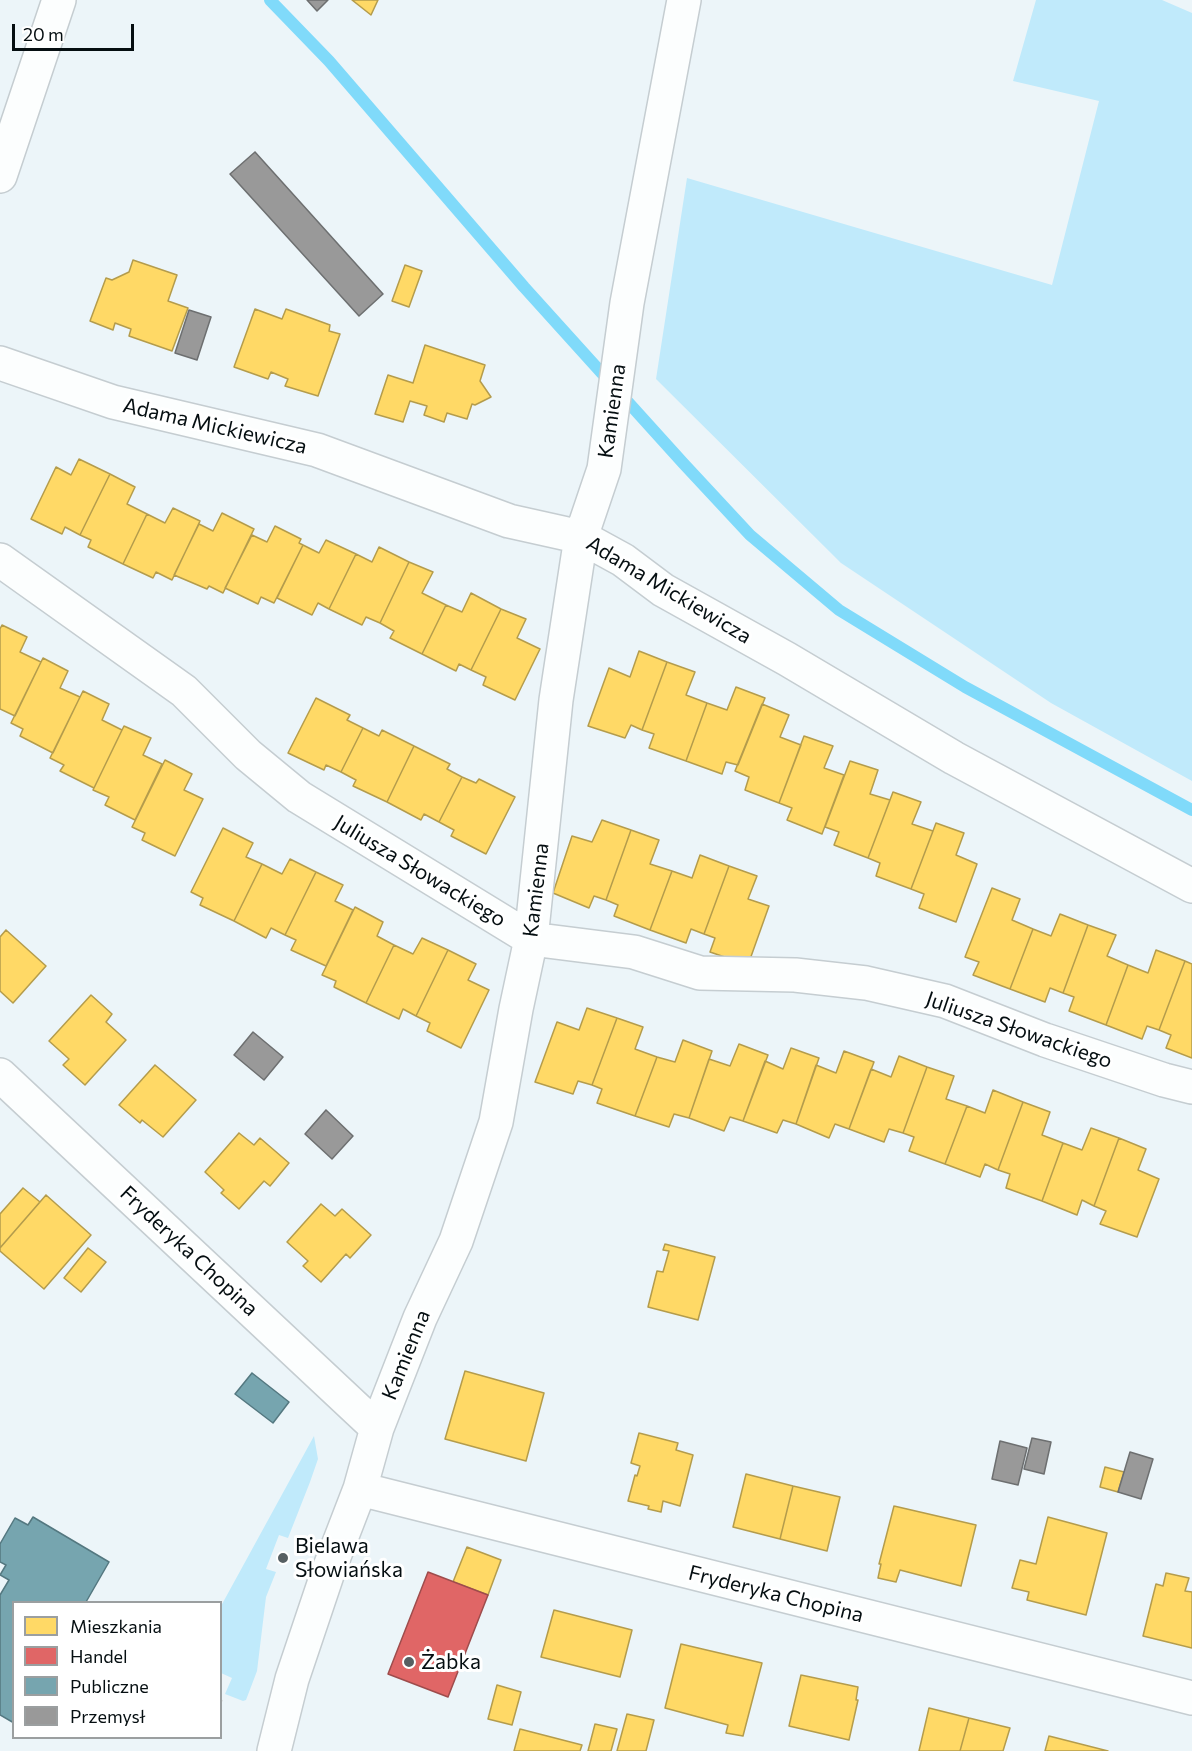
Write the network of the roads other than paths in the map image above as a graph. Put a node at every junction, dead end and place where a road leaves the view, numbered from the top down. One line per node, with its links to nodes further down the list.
1 (59, 0): 3 (street)
2 (684, 0): 5 (street, Kamienna)
3 (0, 176)
4 (0, 363): 5 (street, Adama Mickiewicza)
5 (581, 537): 7 (street, Adama Mickiewicza); 8 (street, Kamienna)
6 (0, 560): 8 (street, Juliusza Słowackiego)
7 (1192, 886)
8 (531, 939): 10 (street, Juliusza Słowackiego); 11 (street, Kamienna)
9 (0, 1075): 11 (street, Fryderyka Chopina)
10 (1192, 1087)
11 (377, 1428): 12 (street, Kamienna)
12 (360, 1489): 13 (street, Fryderyka Chopina); 14 (street, Kamienna)
13 (1192, 1698)
14 (274, 1751)

